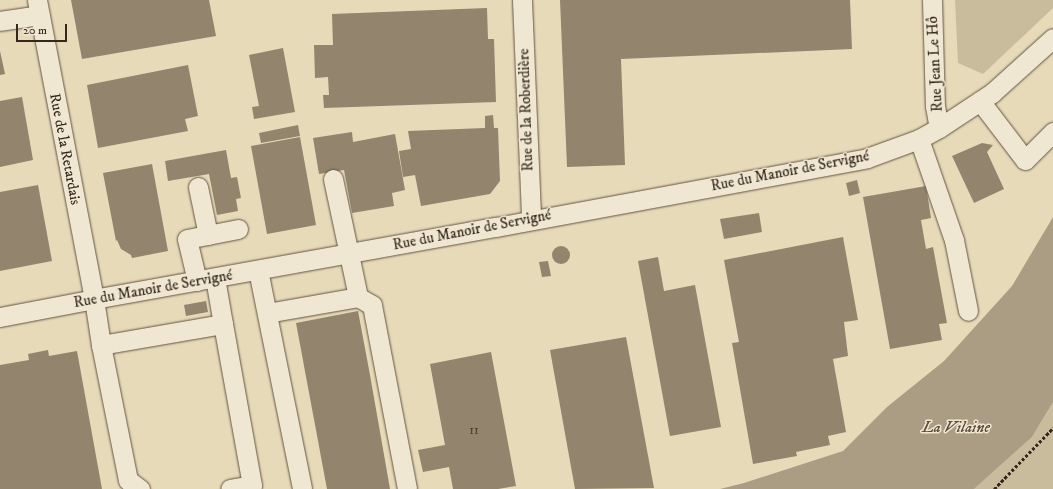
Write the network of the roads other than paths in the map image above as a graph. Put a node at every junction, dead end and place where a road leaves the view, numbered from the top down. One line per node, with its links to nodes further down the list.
1 (522, 0): 12 (street, Rue de la Roberdière)
2 (932, 0): 7 (street, Rue Jean Le Hô)
3 (38, 7): 4 (street); 20 (street, Rue de la Retardais)
4 (0, 21)
5 (1053, 38): 6 (street, Rue du Manoir de Servigné)
6 (980, 101): 7 (street, Rue du Manoir de Servigné); 8 (street)
7 (939, 128): 9 (street, Rue du Manoir de Servigné)
8 (1053, 132)
9 (919, 139): 12 (street, Rue du Manoir de Servigné); 21 (street)
10 (333, 179): 15 (street)
11 (198, 187): 14 (street)
12 (531, 219): 15 (street, Rue du Manoir de Servigné)
13 (238, 229): 14 (street)
14 (208, 235): 18 (street)
15 (348, 254): 16 (street, Rue du Manoir de Servigné); 19 (street)
16 (258, 270): 17 (street, Rue du Manoir de Servigné); 22 (street)
17 (215, 278): 18 (street, Rue du Manoir de Servigné); 24 (street)
18 (197, 281): 20 (street, Rue du Manoir de Servigné)
19 (358, 297): 22 (street); 29 (street)
20 (94, 299): 23 (street, Rue du Manoir de Servigné); 25 (street, Rue de la Retardais)
21 (968, 311)
22 (267, 313): 28 (street)
23 (0, 318)
24 (223, 324): 25 (street); 27 (street)
25 (101, 345): 26 (street, Rue de la Retardais)
26 (140, 489)
27 (230, 489)
28 (302, 489)
29 (407, 489)

